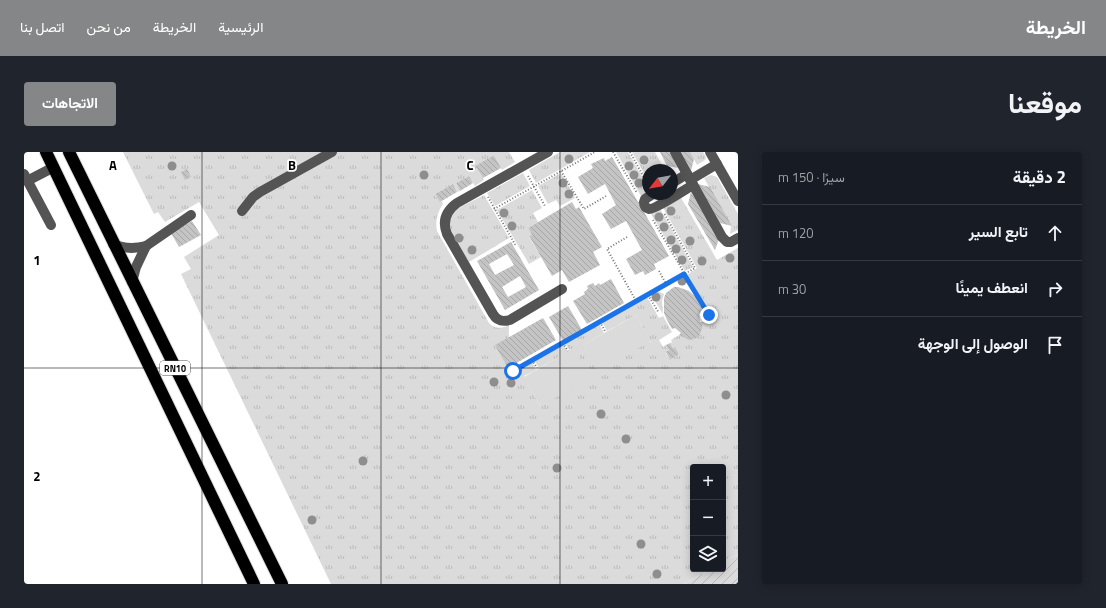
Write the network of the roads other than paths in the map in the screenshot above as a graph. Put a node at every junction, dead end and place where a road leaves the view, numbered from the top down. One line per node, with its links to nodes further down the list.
1 (46, 152): 8 (highway, RN10)
2 (69, 152): 20 (highway, RN10)
3 (332, 152): 16 (lane)
4 (548, 152): 23 (lane)
5 (675, 152): 10 (lane)
6 (710, 152): 7 (lane)
7 (717, 164): 10 (lane); 15 (lane)
8 (54, 167): 9 (lane); 24 (highway, RN10)
9 (26, 178): 18 (lane)
10 (690, 179): 11 (lane); 12 (lane); 19 (lane)
11 (678, 182)
12 (678, 189)
13 (645, 200): 14 (lane)
14 (665, 200)
15 (738, 201)
16 (242, 211)
17 (191, 215): 21 (lane)
18 (51, 225)
19 (738, 238)
20 (113, 244): 21 (lane); 22 (highway, RN10)
21 (146, 246): 22 (lane)
22 (132, 282): 25 (highway, RN10)
23 (562, 289)
24 (254, 584)
25 (282, 584)

